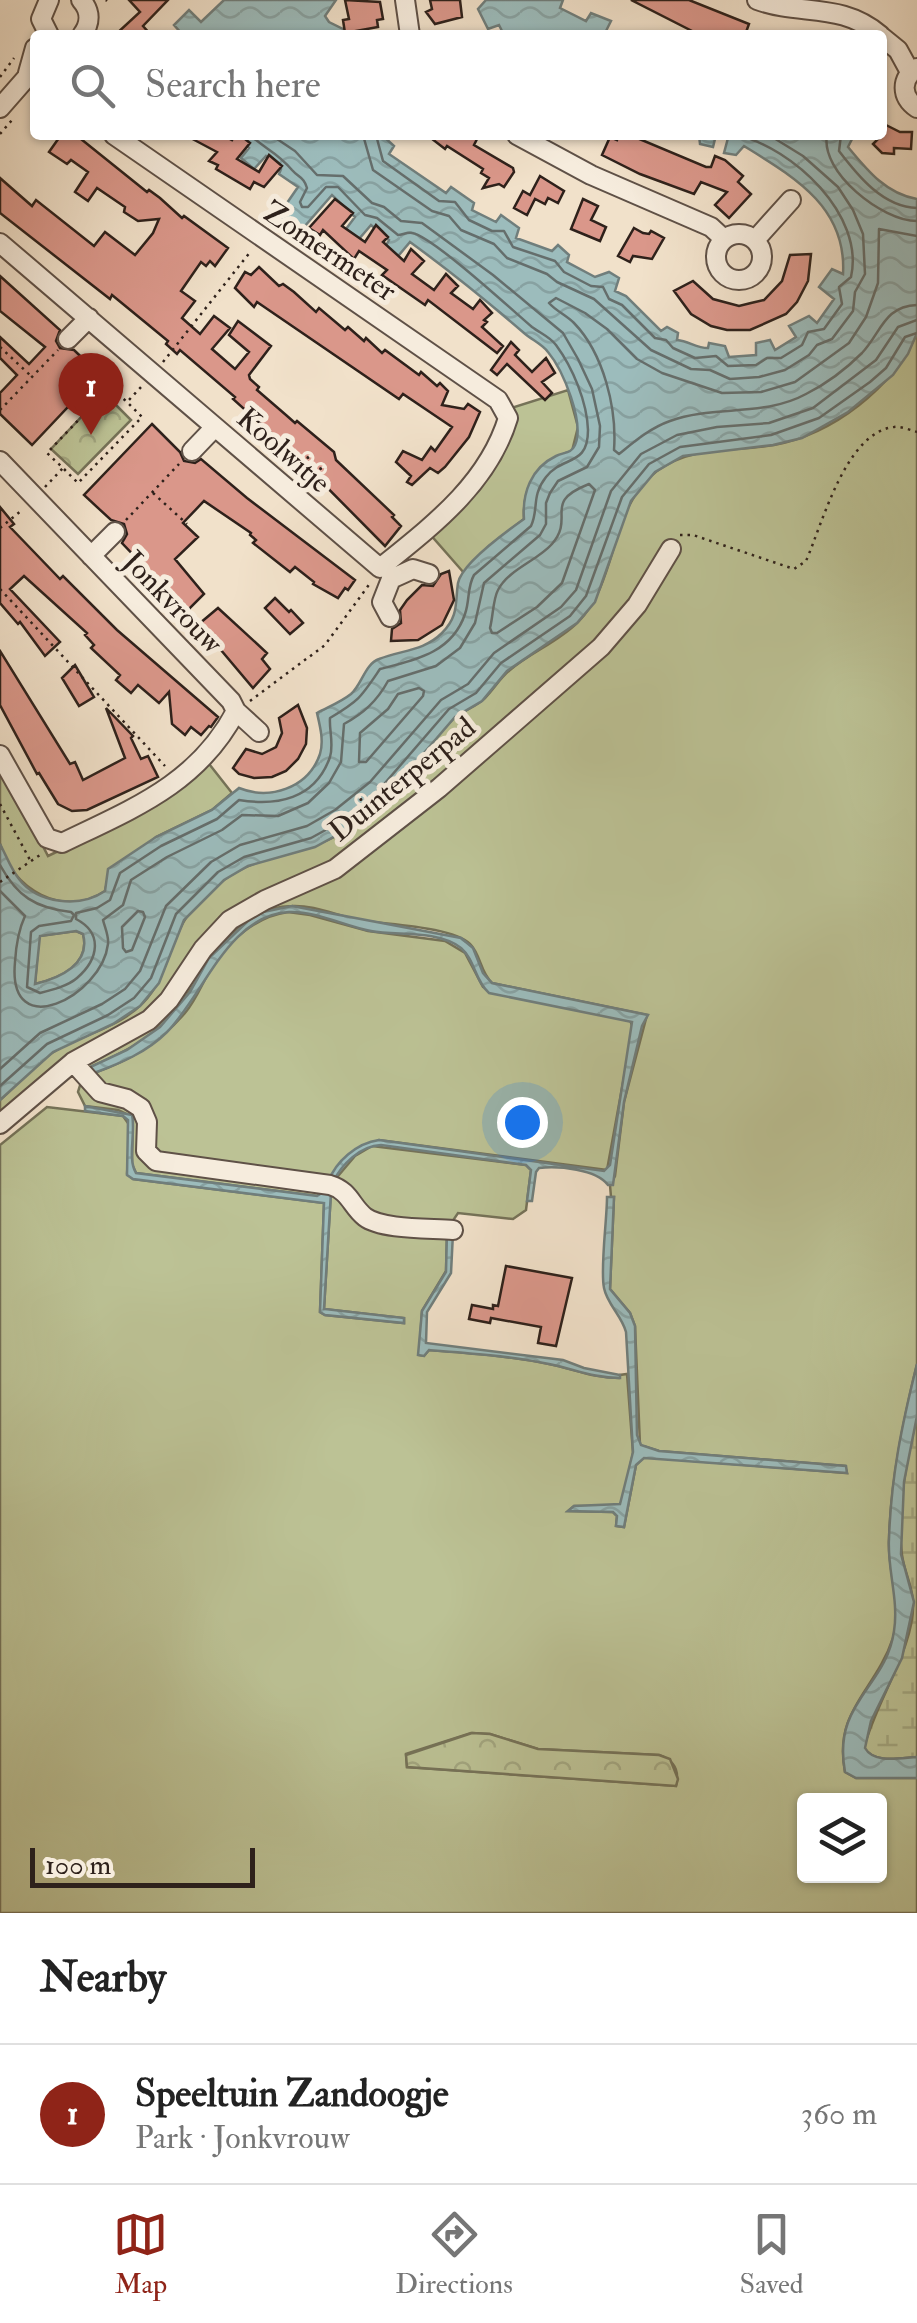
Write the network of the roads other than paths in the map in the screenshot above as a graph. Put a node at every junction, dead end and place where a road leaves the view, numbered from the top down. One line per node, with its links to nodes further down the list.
1 (49, 0): 5 (street)
2 (405, 0): 7 (street)
3 (757, 0): 8 (street)
4 (83, 1): 6 (street)
5 (44, 30)
6 (84, 30)
7 (409, 30)
8 (871, 30)
9 (887, 41): 10 (street)
10 (914, 70): 13 (street)
11 (30, 76): 12 (street)
12 (0, 108)
13 (917, 108)
14 (121, 140): 28 (street, Zomermeter)
15 (526, 140): 17 (street)
16 (792, 200): 18 (street)
17 (724, 239): 18 (street); 18 (street)
18 (756, 240)
19 (0, 243): 20 (street, Koolwitje)
20 (89, 318): 21 (street); 22 (street, Koolwitje)
21 (68, 339)
22 (215, 427): 23 (street); 28 (street, Koolwitje)
23 (192, 451)
24 (0, 461): 27 (street, Jonkvrouw)
25 (115, 532): 27 (street)
26 (670, 549): 34 (street, Duinterperpad)
27 (91, 556): 31 (street, Jonkvrouw)
28 (386, 574): 29 (street); 30 (street)
29 (428, 574)
30 (390, 618)
31 (236, 711): 32 (street, Jonkvrouw); 33 (street)
32 (259, 732)
33 (0, 754)
34 (72, 1062): 35 (street, Duinterperpad); 36 (street)
35 (0, 1124)
36 (453, 1230)

